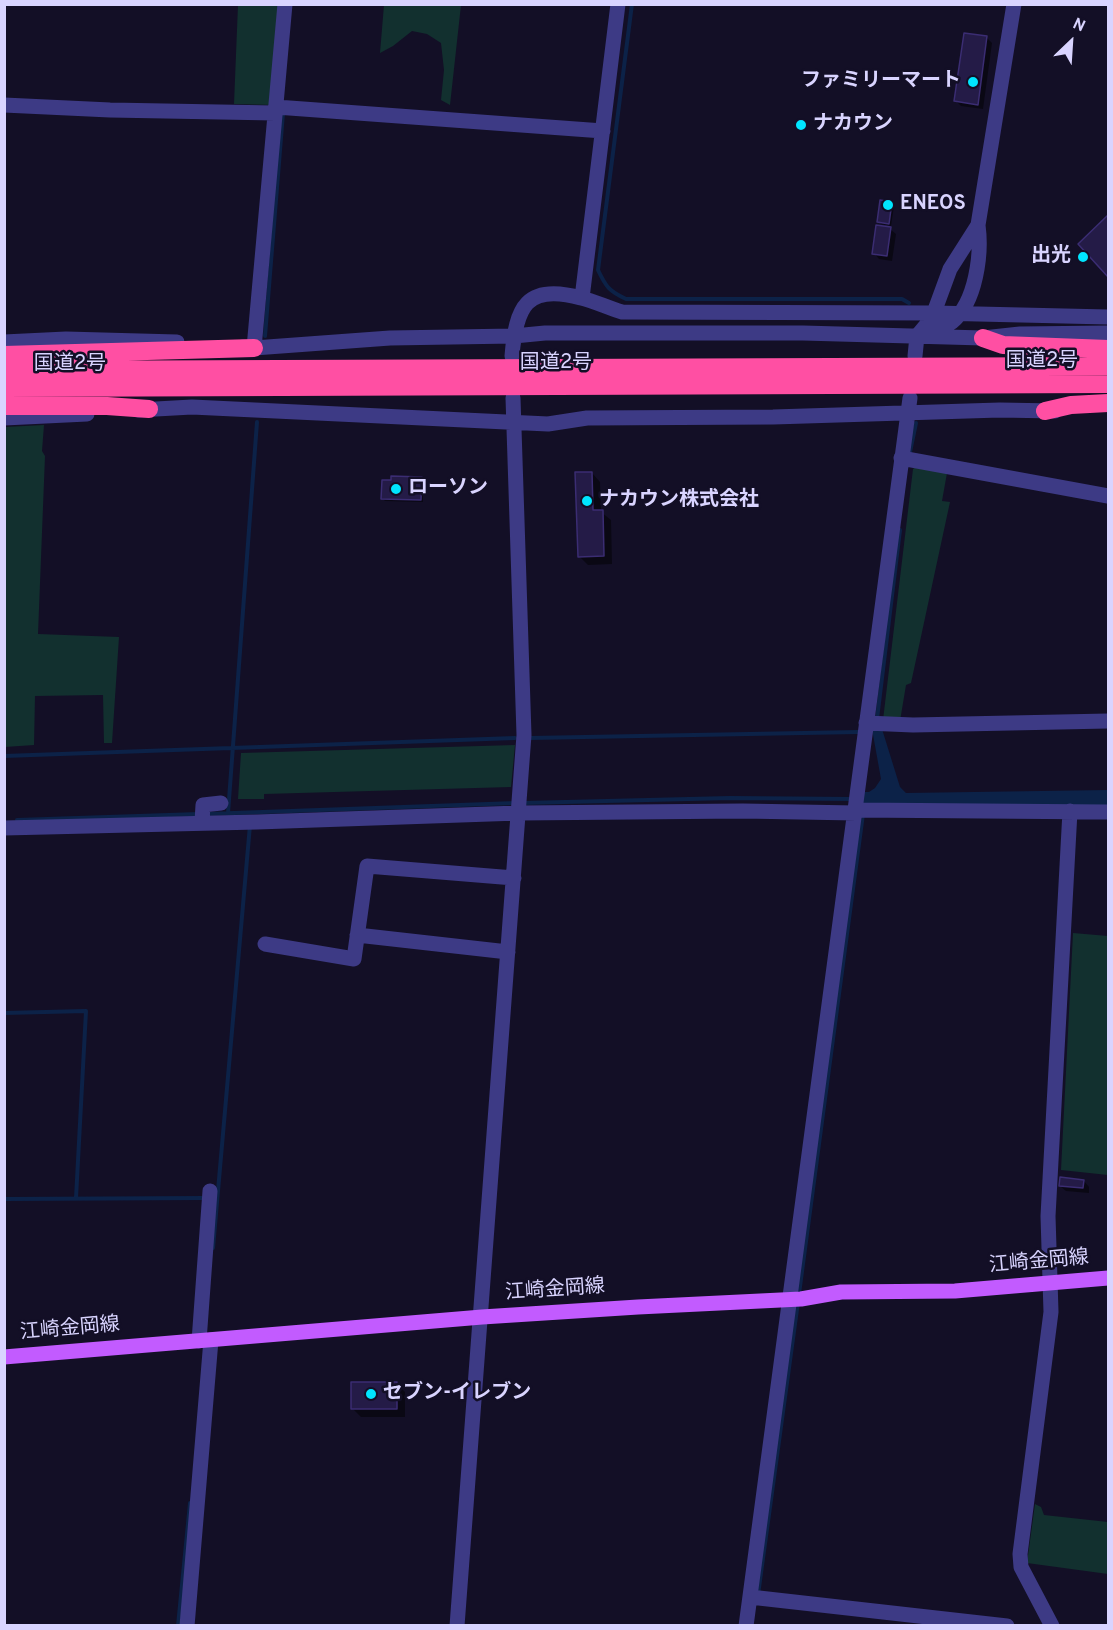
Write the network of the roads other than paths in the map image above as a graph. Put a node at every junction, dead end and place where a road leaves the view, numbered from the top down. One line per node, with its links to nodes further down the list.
1 (285, 4): 5 (street)
2 (618, 4): 6 (street)
3 (1014, 4): 7 (street)
4 (4, 105): 5 (street)
5 (279, 109): 6 (street); 17 (street)
6 (603, 131): 8 (street)
7 (978, 225): 9 (street); 10 (street)
8 (582, 298): 10 (street); 13 (street)
9 (965, 309): 10 (street); 11 (street); 14 (street); 15 (street)
10 (935, 313): 14 (street)
11 (1108, 317)
12 (1108, 333): 15 (street)
13 (514, 336): 14 (street); 17 (street); 20 (street)
14 (917, 336): 15 (street); 21 (street)
15 (983, 338): 18 (highway)
16 (4, 342): 17 (street)
17 (254, 348): 19 (highway)
18 (1108, 349)
19 (4, 354)
20 (512, 356)
21 (915, 356)
22 (1108, 366): 23 (highway, 国道2号)
23 (4, 370)
24 (1108, 384): 25 (highway, 国道2号)
25 (4, 388)
26 (513, 398): 34 (street)
27 (1108, 403): 31 (highway)
28 (4, 406): 30 (highway)
29 (910, 406): 31 (street); 34 (street); 35 (street)
30 (149, 409): 33 (street); 34 (street)
31 (1045, 411): 32 (street)
32 (1108, 412)
33 (4, 418)
34 (512, 422): 42 (street)
35 (906, 459): 36 (street); 38 (street)
36 (1108, 496)
37 (1108, 721): 38 (street)
38 (873, 723): 40 (street)
39 (221, 803): 44 (street)
40 (859, 807): 41 (street); 42 (street); 53 (street)
41 (1070, 811): 43 (street); 52 (street)
42 (519, 812): 44 (street); 46 (street)
43 (1108, 812)
44 (202, 816): 45 (street)
45 (4, 828)
46 (514, 878): 47 (street); 49 (street)
47 (357, 935): 48 (street); 49 (street)
48 (265, 945)
49 (508, 952): 54 (street)
50 (210, 1191): 55 (street)
51 (1108, 1278): 52 (main road, 江崎金岡線)
52 (1050, 1283): 53 (main road, 江崎金岡線); 62 (street)
53 (795, 1300): 54 (main road, 江崎金岡線); 57 (street)
54 (482, 1317): 55 (main road, 江崎金岡線); 59 (street)
55 (205, 1341): 56 (main road, 江崎金岡線); 58 (street)
56 (4, 1357)
57 (755, 1597): 60 (street); 61 (street)
58 (187, 1626)
59 (457, 1626)
60 (746, 1626)
61 (1007, 1626)
62 (1052, 1626)

